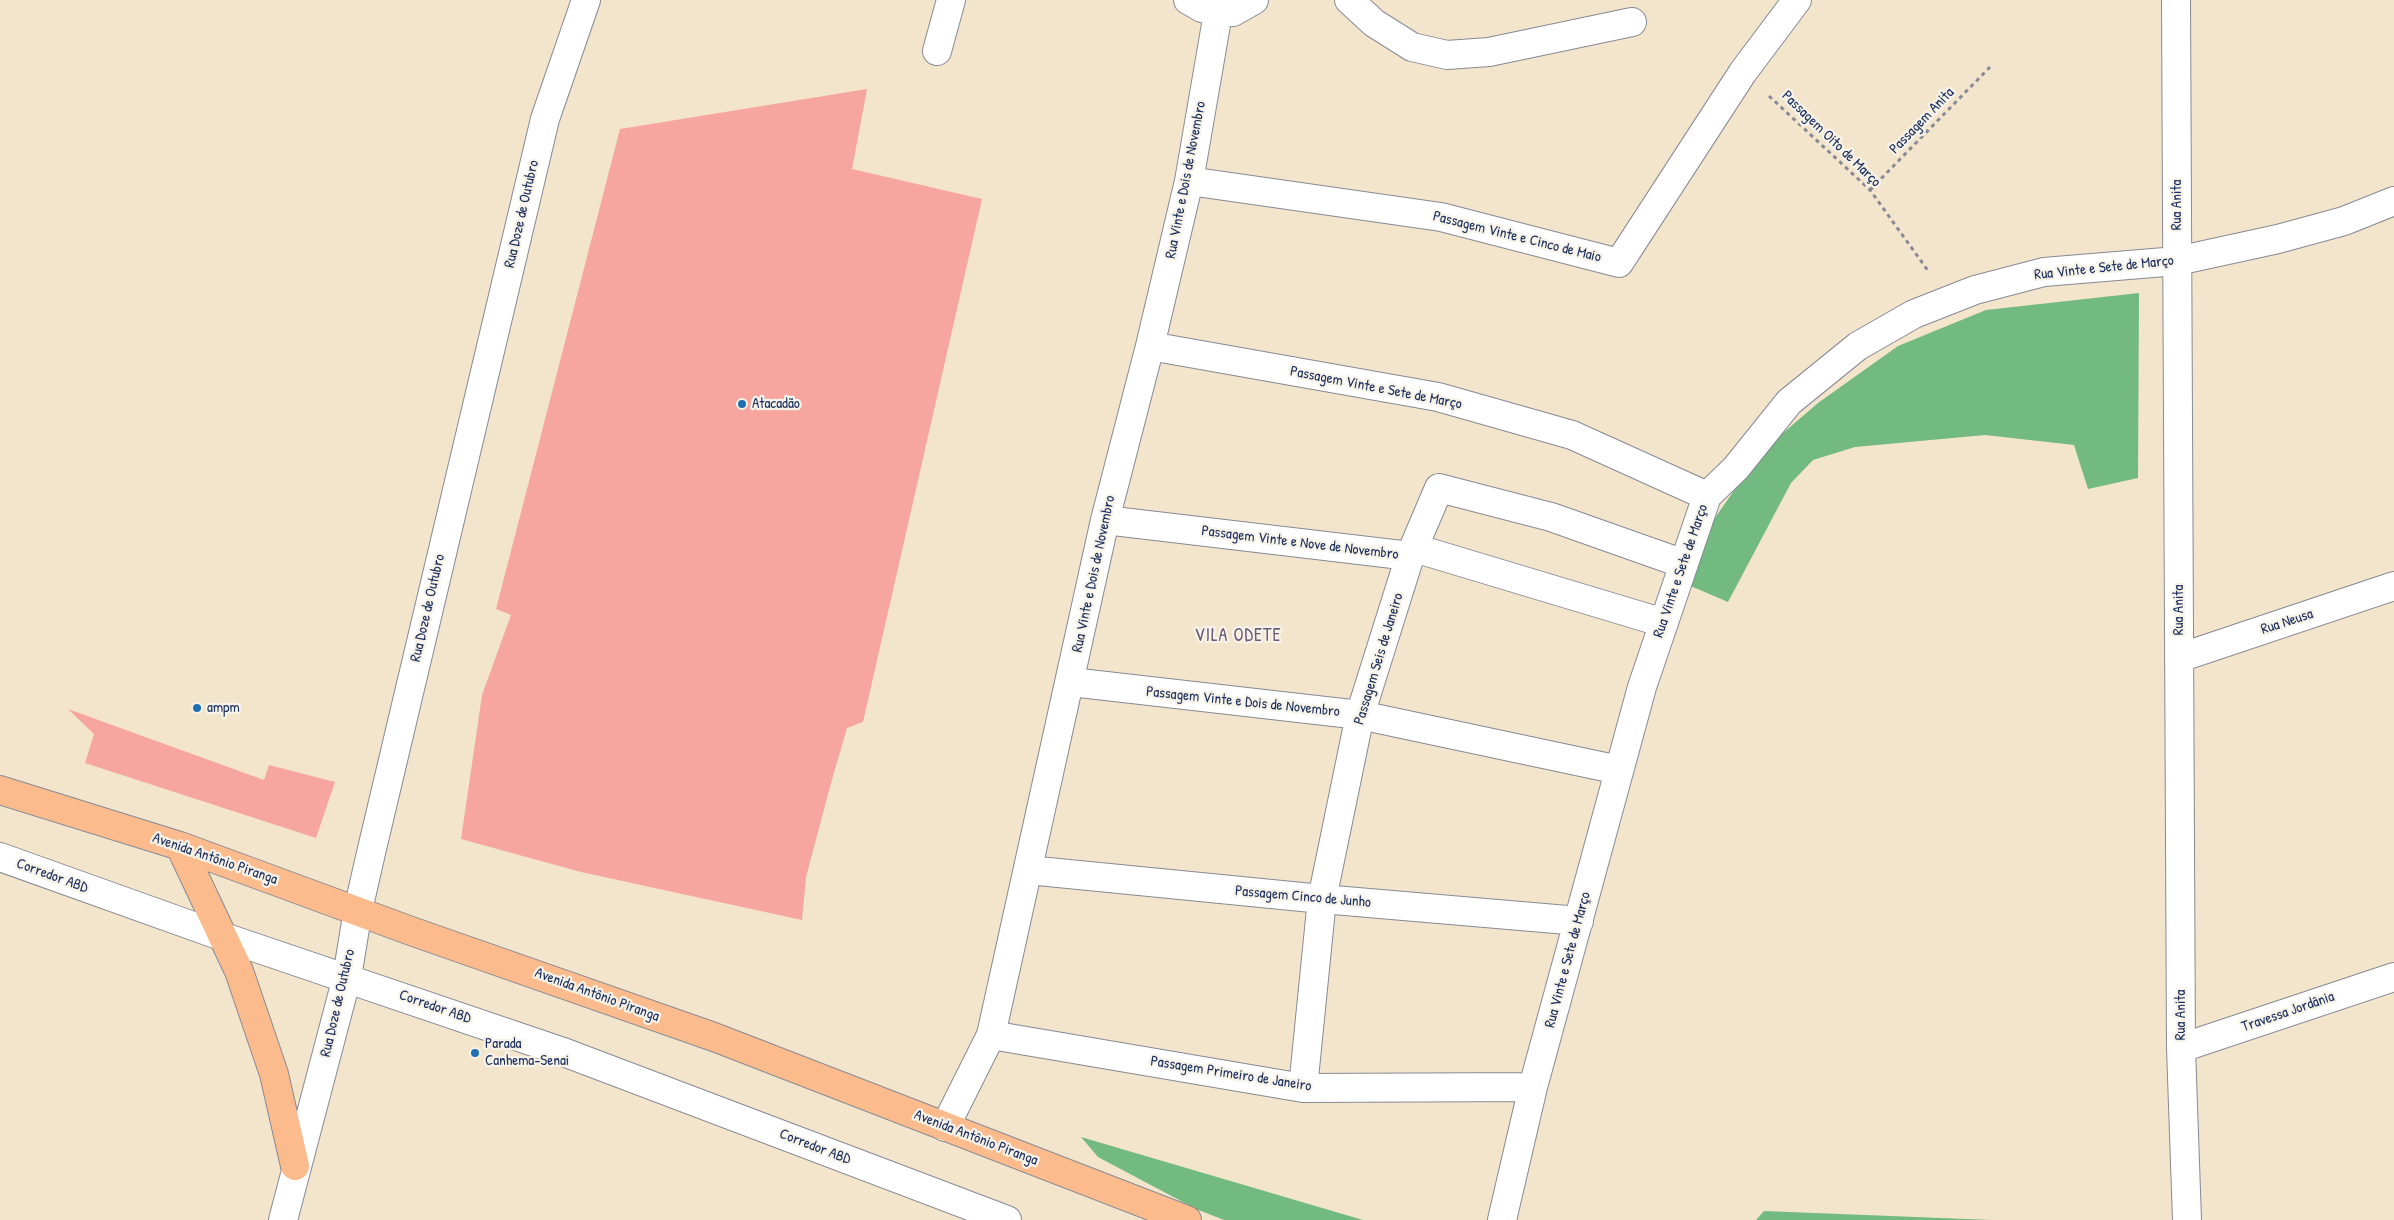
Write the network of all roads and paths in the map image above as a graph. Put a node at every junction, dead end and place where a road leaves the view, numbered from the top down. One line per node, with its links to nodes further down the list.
1 (586, 0): 34 (street, Rua Doze de Outubro)
2 (951, 0): 10 (street)
3 (1188, 0): 8 (street)
4 (1254, 0): 8 (street)
5 (1349, 0): 9 (street)
6 (1797, 0): 12 (street)
7 (2176, 0): 16 (street, Rua Anita)
8 (1218, 13): 13 (street, Rua Vinte e Dois de Novembro)
9 (1632, 22)
10 (937, 51)
11 (1990, 67): 14 (path, Passagem Anita)
12 (1743, 72): 13 (street, Passagem Vinte e Cinco de Maio); 14 (path, Passagem Oito de Março)
13 (1188, 181): 18 (street, Rua Vinte e Dois de Novembro)
14 (1870, 190): 17 (path, Passagem Oito de Março)
15 (2394, 201): 16 (street, Rua Vinte e Sete de Março)
16 (2177, 260): 17 (street, Rua Vinte e Sete de Março); 25 (street, Rua Anita)
17 (1949, 300): 19 (street, Rua Vinte e Sete de Março)
18 (1150, 346): 19 (street, Passagem Vinte e Sete de Março); 20 (street, Rua Vinte e Dois de Novembro)
19 (1707, 496): 22 (street, Rua Vinte e Sete de Março)
20 (1105, 520): 21 (street, Passagem Vinte e Nove de Novembro); 26 (street, Rua Vinte e Dois de Novembro)
21 (1410, 556): 22 (street, Passagem Seis de Janeiro); 24 (street, Passagem Vinte e Nove de Novembro); 27 (street, Passagem Seis de Janeiro)
22 (1684, 564): 24 (street, Rua Vinte e Sete de Março)
23 (2394, 586): 25 (street, Rua Neusa)
24 (1664, 623): 28 (street, Rua Vinte e Sete de Março)
25 (2179, 658): 40 (street, Rua Anita)
26 (1071, 682): 27 (street, Passagem Vinte e Dois de Novembro); 32 (street, Rua Vinte e Dois de Novembro)
27 (1360, 715): 28 (street, Passagem Vinte e Dois de Novembro); 33 (street, Passagem Seis de Janeiro)
28 (1619, 770): 35 (street, Rua Vinte e Sete de Março)
29 (0, 790): 30 (main road, Avenida Antônio Piranga)
30 (180, 846): 34 (main road, Avenida Antônio Piranga); 36 (main road)
31 (0, 857): 36 (street, Corredor ABD)
32 (1028, 870): 33 (street, Passagem Cinco de Junho); 39 (street, Rua Vinte e Dois de Novembro)
33 (1322, 899): 35 (street, Passagem Cinco de Junho); 42 (street, Passagem Seis de Janeiro)
34 (358, 910): 37 (street, Rua Doze de Outubro); 43 (main road, Avenida Antônio Piranga)
35 (1579, 921): 41 (street, Rua Vinte e Sete de Março)
36 (222, 936): 37 (street, Corredor ABD); 44 (main road)
37 (347, 977): 44 (street, Rua Doze de Outubro); 46 (street, Corredor ABD)
38 (2394, 977): 40 (street, Travessa Jordânia)
39 (991, 1035): 42 (street, Passagem Primeiro de Janeiro); 43 (street, Rua Vinte e Dois de Novembro)
40 (2181, 1048): 49 (street, Rua Anita)
41 (1533, 1087): 42 (street, Passagem Primeiro de Janeiro); 48 (street, Rua Vinte e Sete de Março)
42 (1304, 1088)
43 (945, 1127): 47 (main road, Avenida Antônio Piranga)
44 (295, 1166): 45 (street, Rua Doze de Outubro)
45 (283, 1220)
46 (1006, 1220)
47 (1187, 1220)
48 (1502, 1220)
49 (2187, 1220)

